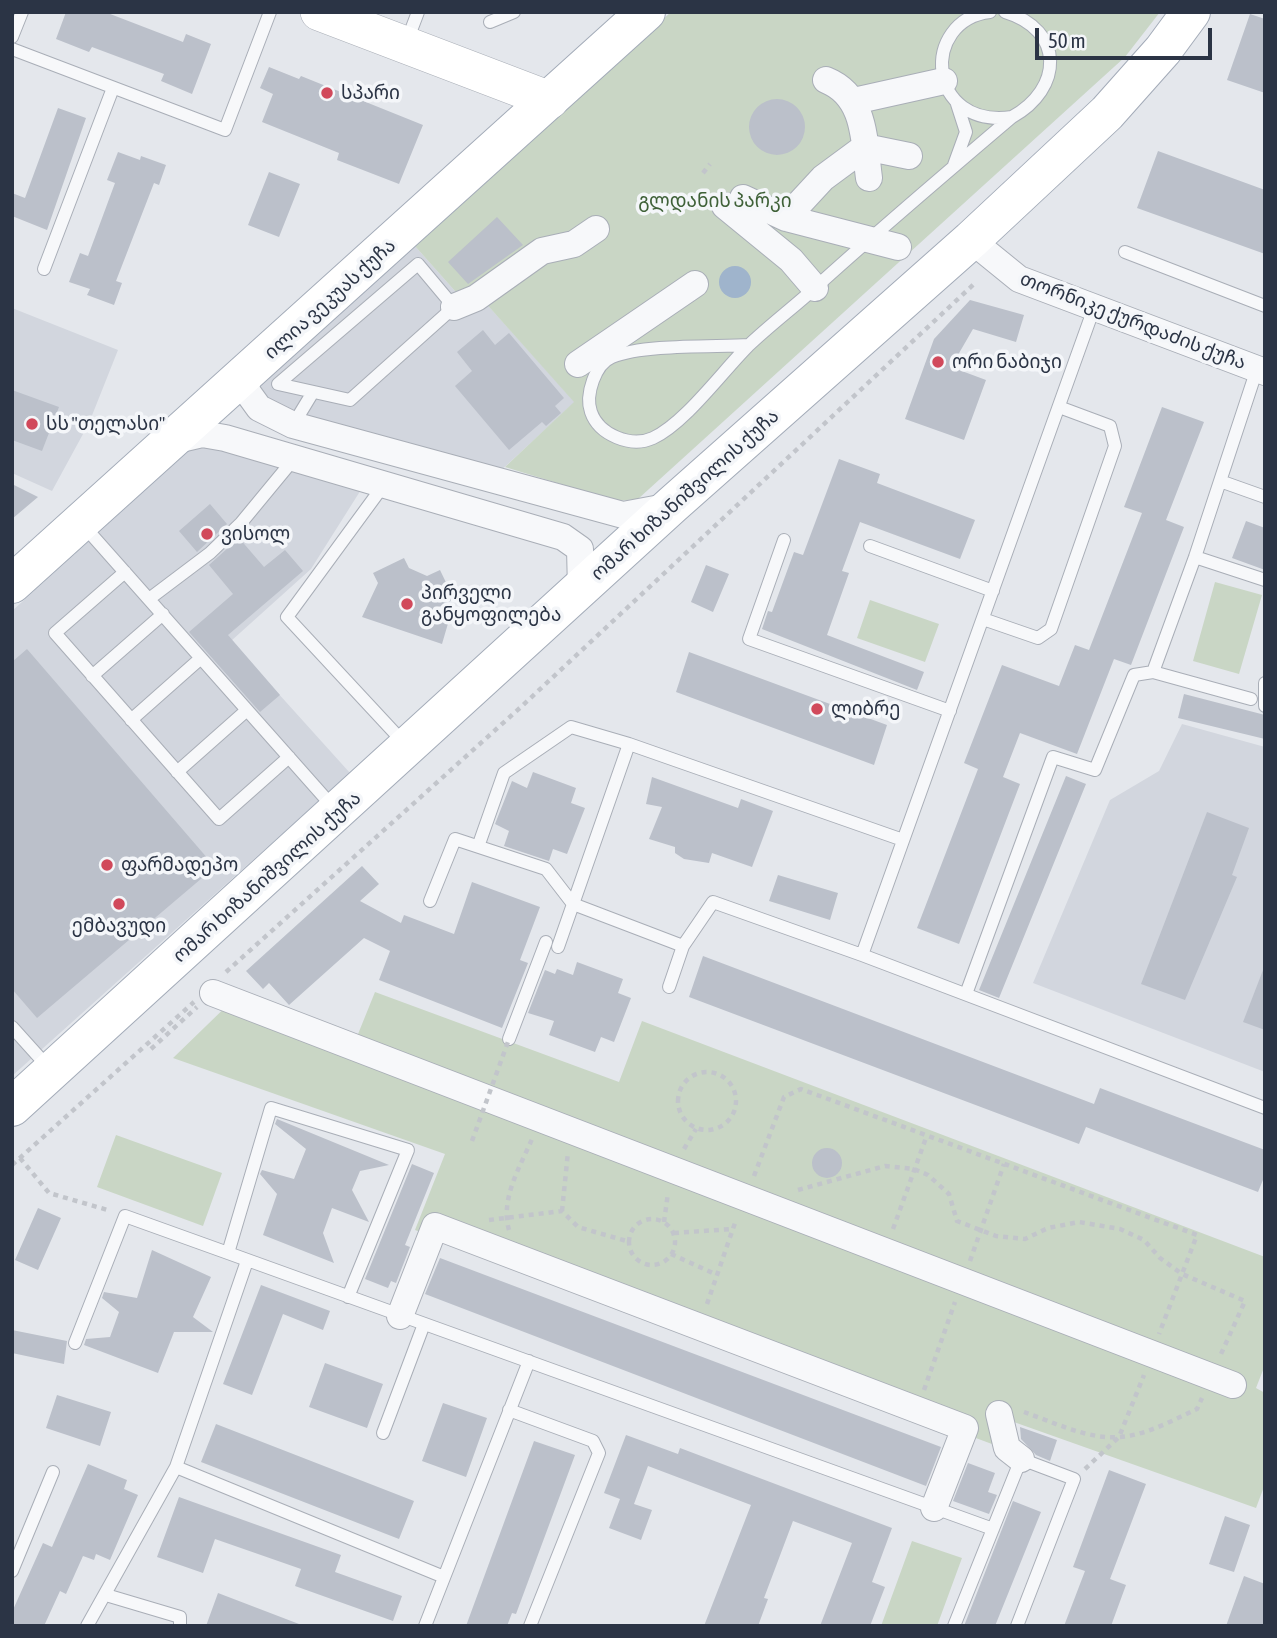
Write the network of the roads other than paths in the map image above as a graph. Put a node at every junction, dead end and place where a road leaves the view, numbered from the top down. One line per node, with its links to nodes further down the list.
1 (22, 12): 11 (lane)
2 (270, 12): 15 (lane)
3 (320, 12): 10 (street)
4 (514, 12): 9 (lane)
5 (646, 12): 16 (main road, ილია ვეკუას ქუჩა)
6 (990, 12): 14 (lane)
7 (1005, 12): 19 (lane)
8 (1191, 12): 27 (main road, ომარ ხიზანიშვილის ქუჩა)
9 (490, 22)
10 (412, 29): 16 (street)
11 (12, 37)
12 (12, 49): 15 (lane)
13 (826, 80): 17 (street)
14 (944, 81): 17 (street); 18 (lane)
15 (113, 88): 30 (lane)
16 (550, 100): 38 (main road, ილია ვეკუას ქუჩა)
17 (854, 101): 20 (street)
18 (957, 104): 19 (lane); 22 (lane)
19 (1012, 117): 22 (lane)
20 (865, 148): 21 (street); 23 (street); 24 (street)
21 (909, 156)
22 (950, 171): 26 (lane)
23 (869, 178)
24 (786, 218): 26 (street); 32 (street)
25 (596, 229): 34 (street)
26 (870, 238): 28 (street); 32 (lane)
27 (971, 240): 35 (street, თორნიკე ქურდაძის ქუჩა); 48 (main road, ომარ ხიზანიშვილის ქუჩა)
28 (898, 247)
29 (1125, 252): 33 (lane)
30 (44, 269)
31 (695, 284): 37 (street)
32 (815, 288): 36 (lane)
33 (1265, 306)
34 (454, 307): 40 (lane); 40 (lane)
35 (1094, 308): 39 (street, თორნიკე ქურდაძის ქუჩა); 41 (lane)
36 (749, 345): 36 (lane)
37 (579, 364)
38 (250, 371): 42 (street); 43 (main road, ილია ვეკუას ქუჩა)
39 (1261, 371): 45 (lane)
40 (313, 392): 42 (lane)
41 (1059, 407): 57 (lane); 60 (lane)
42 (293, 425): 48 (street)
43 (168, 442): 44 (street); 49 (main road, ილია ვეკუას ქუჩა)
44 (293, 460): 46 (street); 58 (lane)
45 (1220, 481): 47 (lane); 52 (lane)
46 (383, 486): 56 (street); 71 (lane)
47 (1265, 497)
48 (672, 505): 56 (main road, ომარ ხიზანიშვილის ქუჩა)
49 (81, 522): 53 (lane); 55 (main road, ილია ვეკუას ქუჩა)
50 (784, 540): 68 (lane)
51 (870, 546): 57 (lane)
52 (1195, 557): 54 (lane); 62 (lane)
53 (125, 572): 58 (lane); 63 (lane)
54 (1265, 579)
55 (12, 584)
56 (581, 589): 71 (main road, ომარ ხიზანიშვილის ქუჩა)
57 (993, 591): 60 (lane)
58 (149, 599): 59 (lane)
59 (163, 614): 61 (lane); 63 (lane)
60 (983, 619): 68 (lane)
61 (201, 658): 67 (lane); 69 (lane)
62 (1153, 673): 65 (lane); 83 (lane)
63 (92, 676): 69 (lane)
64 (1265, 682): 66 (lane)
65 (1251, 699)
66 (1265, 706)
67 (247, 710): 72 (lane); 73 (lane)
68 (950, 710): 75 (lane)
69 (131, 720): 73 (lane)
70 (629, 744): 75 (lane); 76 (lane); 78 (lane)
71 (409, 747): 74 (main road, ომარ ხიზანიშვილის ქუჩა)
72 (289, 757): 73 (lane); 74 (lane)
73 (177, 772)
74 (338, 813): 86 (main road, ომარ ხიზანიშვილის ქუჩა)
75 (903, 840): 80 (lane)
76 (479, 844): 77 (lane); 78 (lane)
77 (430, 901)
78 (573, 904): 79 (lane); 85 (lane)
79 (683, 946): 80 (lane); 81 (lane)
80 (862, 954): 83 (lane)
81 (669, 987)
82 (209, 991): 95 (street)
83 (966, 994): 88 (lane)
84 (12, 1027): 86 (lane)
85 (509, 1039)
86 (53, 1072): 87 (main road, ომარ ხიზანიშვილის ქუჩა)
87 (12, 1107)
88 (1265, 1108)
89 (228, 1253): 90 (lane); 91 (lane); 93 (lane)
90 (247, 1261): 91 (lane); 100 (lane)
91 (348, 1297): 92 (lane)
92 (412, 1320): 94 (lane); 98 (lane); 102 (street)
93 (75, 1343)
94 (528, 1362): 96 (lane); 102 (lane)
95 (1222, 1380)
96 (509, 1410): 105 (lane); 110 (lane)
97 (999, 1415): 99 (street)
98 (383, 1433)
99 (1021, 1459): 103 (lane); 112 (lane)
100 (176, 1467): 105 (lane); 106 (lane)
101 (53, 1472): 104 (lane)
102 (934, 1508): 103 (lane)
103 (993, 1529): 111 (lane)
104 (12, 1571)
105 (444, 1577): 109 (lane)
106 (106, 1595): 107 (lane); 108 (lane)
107 (87, 1626)
108 (180, 1626)
109 (425, 1626)
110 (530, 1626)
111 (954, 1626)
112 (1017, 1626)

